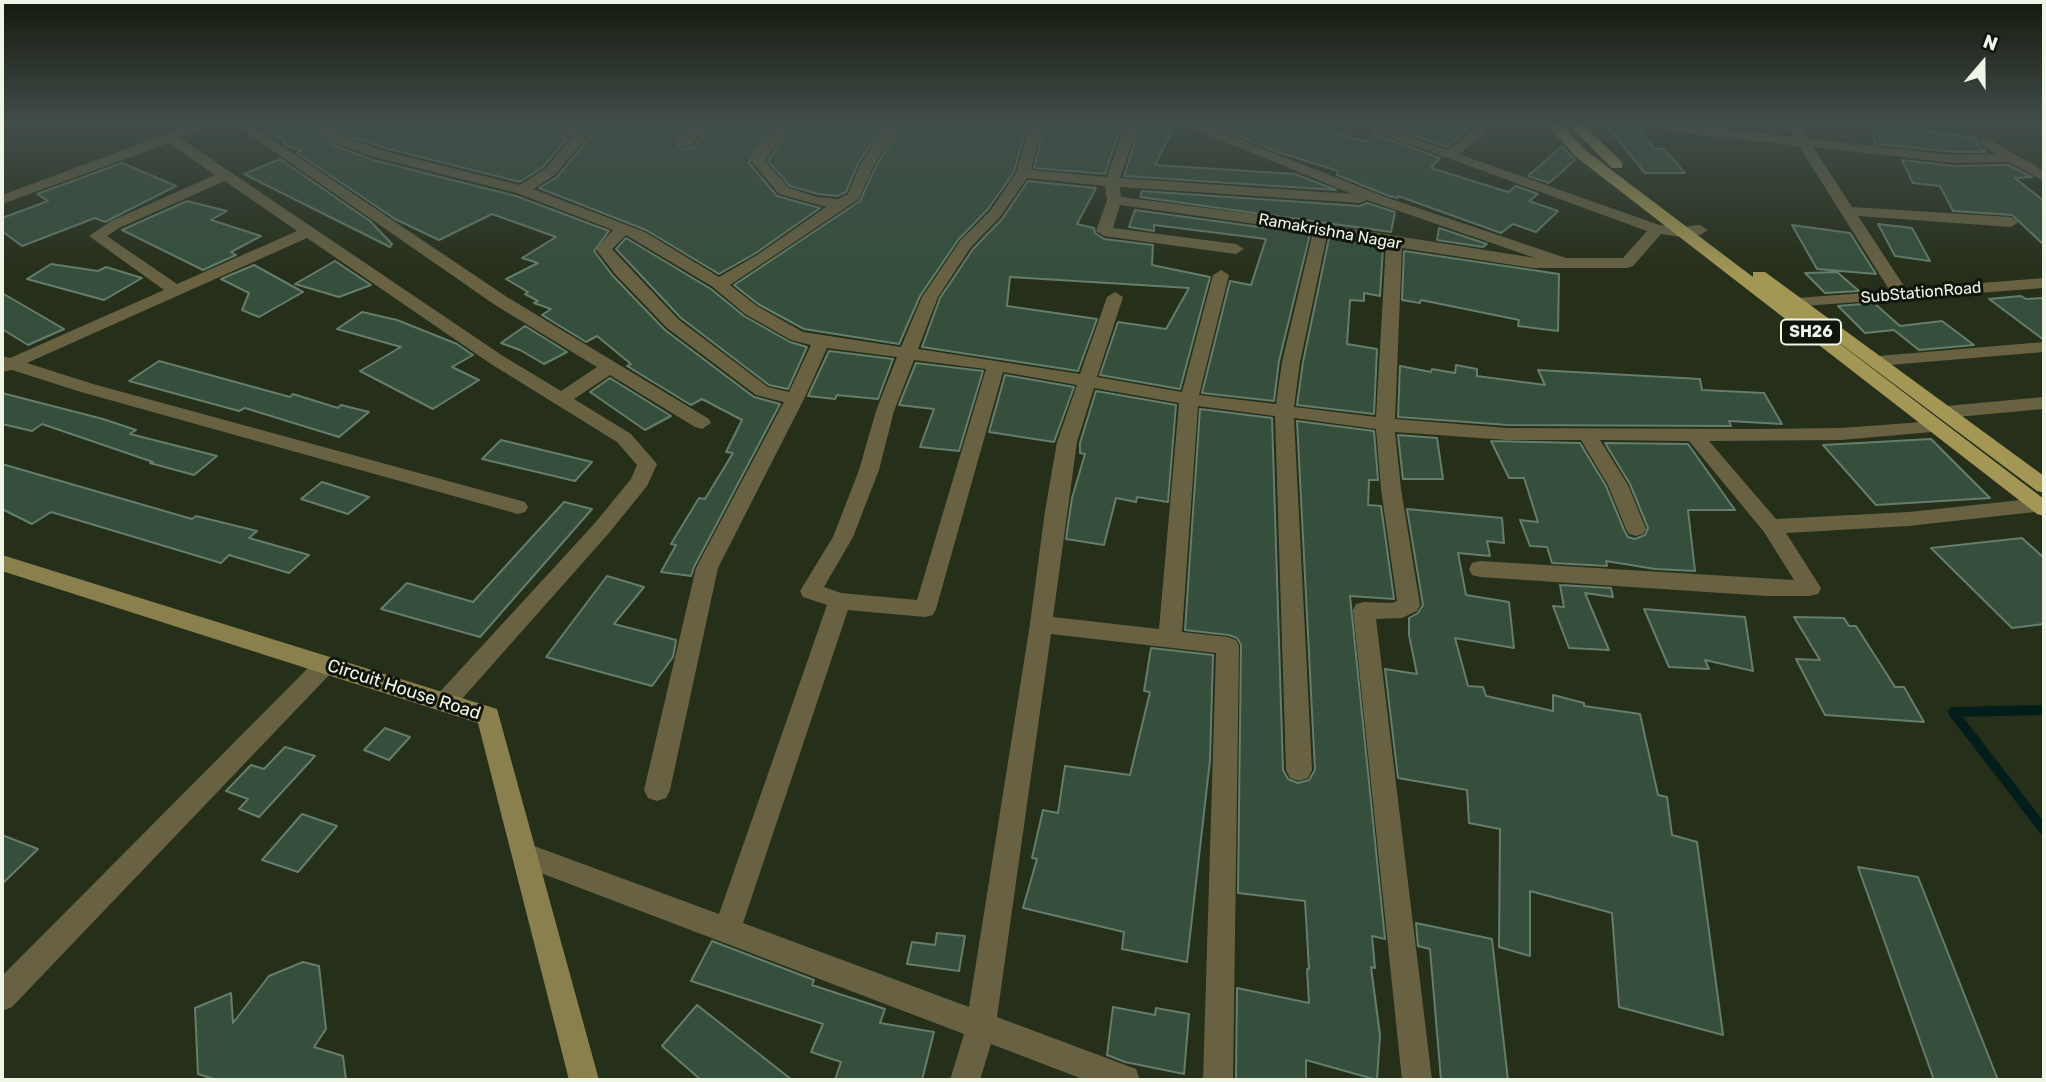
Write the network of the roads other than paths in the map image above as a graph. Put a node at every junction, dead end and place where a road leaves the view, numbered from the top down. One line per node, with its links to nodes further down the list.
1 (74, 173): 19 (street)
2 (220, 173): 16 (street)
3 (313, 173): 47 (street)
4 (456, 173): 18 (street)
5 (548, 173): 18 (street)
6 (769, 173): 22 (street)
7 (863, 173): 22 (street)
8 (1023, 173): 43 (street)
9 (1028, 173): 17 (street, Ramakrishna Nagar)
10 (1115, 173): 17 (street)
11 (1313, 173): 21 (street, Ramakrishna Nagar)
12 (1501, 173): 27 (street)
13 (1606, 173): 30 (main road, SH26)
14 (1628, 173): 28 (main road, SH26)
15 (1822, 173): 23 (street)
16 (223, 176): 29 (street); 37 (street)
17 (1112, 182): 20 (street); 21 (street, Ramakrishna Nagar)
18 (522, 190): 25 (street)
19 (2, 200)
20 (1114, 200): 26 (street, Ramakrishna Nagar); 32 (street)
21 (1383, 201): 33 (street, Ramakrishna Nagar)
22 (840, 204): 36 (street)
23 (1846, 211): 24 (street); 38 (street)
24 (2011, 222)
25 (623, 229): 36 (street); 49 (street)
26 (1321, 229): 31 (street, Ramakrishna Nagar); 53 (street)
27 (1657, 229): 30 (street); 33 (street, Ramakrishna Nagar)
28 (1700, 230): 30 (street); 40 (main road, SH26)
29 (309, 231): 37 (street); 50 (street)
30 (1681, 232): 54 (main road, SH26)
31 (1394, 243): 33 (street, Ramakrishna Nagar); 56 (street)
32 (1236, 249)
33 (1564, 263)
34 (1221, 275): 51 (street)
35 (2044, 283): 38 (street, SubStationRoad)
36 (719, 284): 41 (street)
37 (175, 290): 45 (street)
38 (1901, 295): 40 (street, SubStationRoad)
39 (1115, 298): 48 (street)
40 (1797, 303): 44 (main road, SH26)
41 (821, 342): 43 (street); 49 (street)
42 (2044, 347): 44 (street)
43 (909, 353): 46 (street); 65 (street)
44 (1878, 361): 54 (main road, SH26)
45 (4, 364): 60 (street)
46 (996, 365): 48 (street); 65 (street)
47 (610, 367): 50 (street); 55 (street)
48 (1089, 379): 51 (street); 66 (street)
49 (795, 398): 71 (street)
50 (561, 399): 69 (street)
51 (1189, 399): 53 (street); 67 (street)
52 (2044, 403): 54 (street)
53 (1284, 410): 56 (street); 70 (street)
54 (1941, 420): 58 (street); 59 (main road, SH26)
55 (702, 423)
56 (1385, 425): 57 (street); 80 (street)
57 (1587, 435): 58 (street); 62 (street)
58 (1695, 435): 61 (street)
59 (2043, 500): 61 (street)
60 (518, 506)
61 (1772, 527): 64 (street)
62 (1636, 528)
63 (2, 563): 68 (street, Circuit House Road)
64 (1480, 569)
65 (840, 601): 73 (street)
66 (1041, 624): 67 (street); 75 (street)
67 (1170, 639): 79 (street)
68 (325, 665): 69 (street, Circuit House Road); 74 (street)
69 (445, 702): 72 (street, Circuit House Road)
70 (1299, 770)
71 (657, 790)
72 (526, 855): 73 (street); 76 (street, Circuit House Road)
73 (727, 930): 75 (street)
74 (2, 997)
75 (981, 1028): 77 (street); 78 (street)
76 (584, 1080)
77 (965, 1080)
78 (1125, 1080)
79 (1218, 1080)
80 (1417, 1080)

